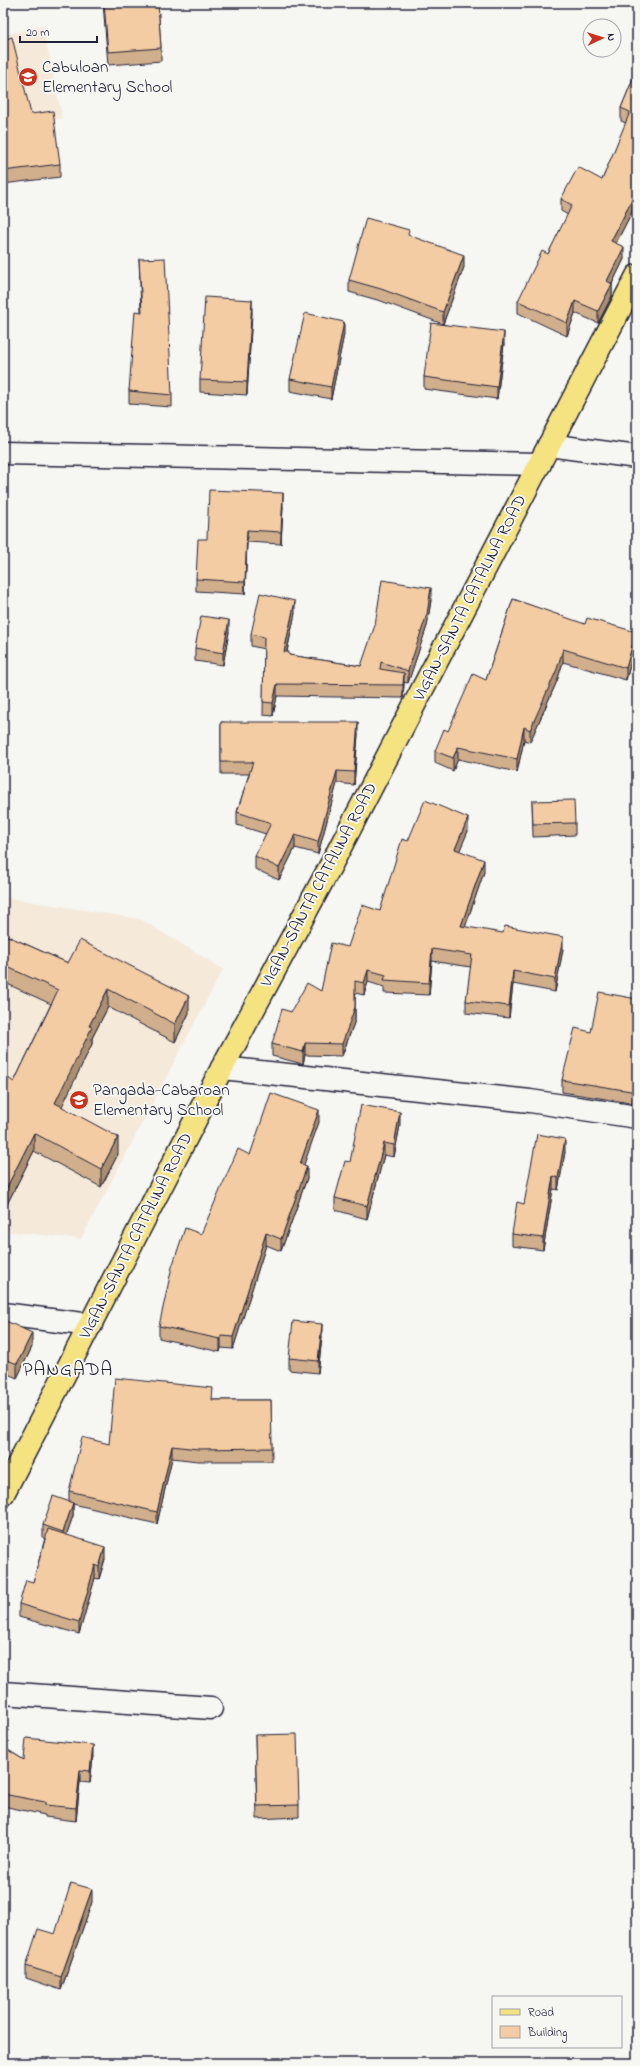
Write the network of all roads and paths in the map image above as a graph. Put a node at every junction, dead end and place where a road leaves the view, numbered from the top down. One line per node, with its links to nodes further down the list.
1 (637, 276): 2 (main road, VIGAN-SANTA CATALINA ROAD)
2 (549, 445): 4 (street); 5 (main road, VIGAN-SANTA CATALINA ROAD)
3 (3, 453): 5 (street)
4 (637, 457)
5 (540, 464): 6 (main road, VIGAN-SANTA CATALINA ROAD)
6 (222, 1068): 7 (street); 9 (main road, VIGAN-SANTA CATALINA ROAD)
7 (637, 1117)
8 (3, 1314): 9 (street)
9 (91, 1325): 10 (main road, VIGAN-SANTA CATALINA ROAD)
10 (3, 1494)
11 (3, 1693): 12 (street)
12 (211, 1708)

